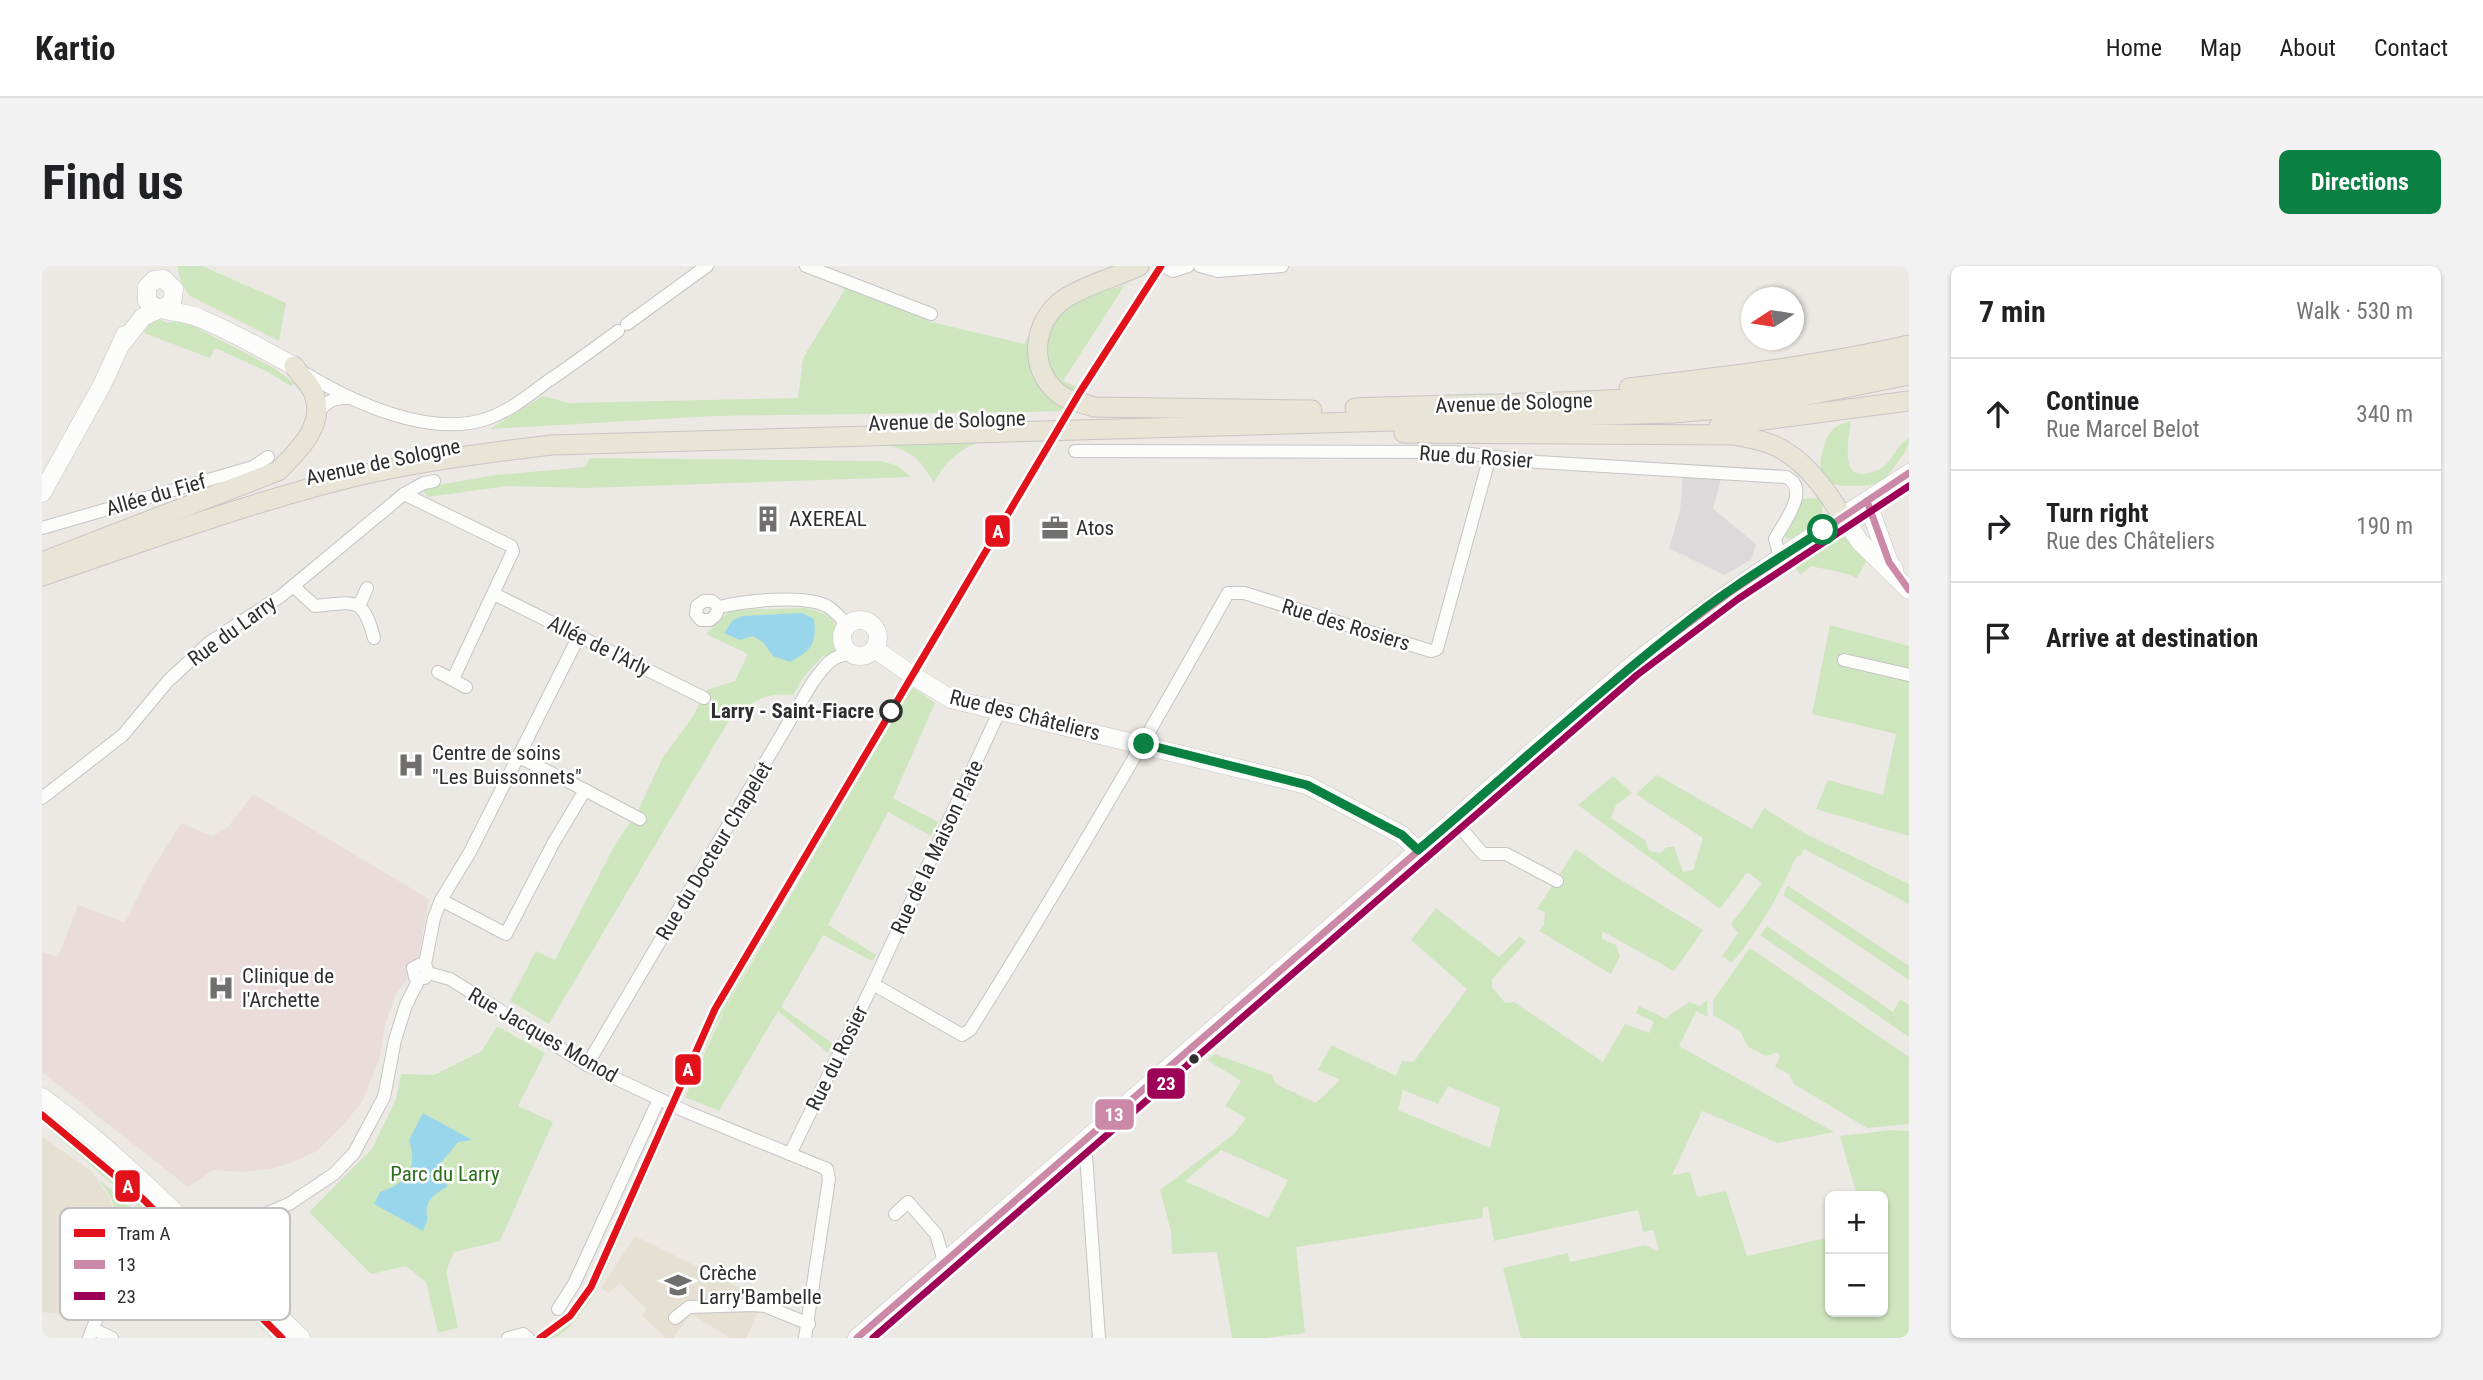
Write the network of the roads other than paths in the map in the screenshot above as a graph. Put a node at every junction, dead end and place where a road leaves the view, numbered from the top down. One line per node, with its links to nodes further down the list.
1 (156, 266): 10 (main road)
2 (165, 266): 11 (main road)
3 (707, 266): 23 (street)
4 (806, 266): 13 (street)
5 (1139, 266): 26 (main road)
6 (1162, 266): 7 (street)
7 (1188, 266)
8 (1200, 266): 9 (street)
9 (1282, 266)
10 (147, 287): 11 (main road); 12 (main road); 17 (main road)
11 (174, 289): 12 (main road); 14 (main road)
12 (159, 308): 14 (main road); 17 (main road)
13 (931, 314)
14 (198, 317): 20 (main road)
15 (1909, 336): 19 (main road)
16 (1909, 345): 19 (main road)
17 (120, 346): 36 (main road)
18 (1909, 361): 25 (main road, Avenue de Sologne)
19 (1808, 364): 25 (main road)
20 (293, 366): 23 (street); 27 (main road)
21 (1909, 375): 29 (main road, Avenue de Sologne)
22 (1909, 391): 28 (main road)
23 (354, 398): 27 (street)
24 (1909, 401): 28 (main road)
25 (1506, 402): 26 (main road, Avenue de Sologne)
26 (1312, 410): 42 (main road, Avenue de Sologne)
27 (317, 414): 42 (main road)
28 (1787, 418): 30 (main road)
29 (986, 431): 30 (main road); 43 (main road, Avenue de Sologne)
30 (1582, 434): 39 (main road)
31 (1075, 451): 32 (street, Rue du Rosier)
32 (1490, 456): 41 (street, Rue du Rosier); 62 (street, Rue des Rosiers)
33 (268, 457): 40 (street, Allée du Fief)
34 (1909, 473): 38 (main road)
35 (434, 481): 37 (street, Rue du Larry)
36 (42, 493)
37 (404, 494): 44 (street, Rue du Larry); 47 (street)
38 (1867, 502): 39 (main road); 46 (main road)
39 (1836, 521): 41 (main road); 46 (main road)
40 (42, 528)
41 (1780, 557): 67 (main road)
42 (42, 563)
43 (42, 576)
44 (293, 586): 48 (street); 65 (street, Rue du Larry)
45 (367, 588): 48 (street)
46 (1909, 590)
47 (494, 594): 51 (street, Allée de l'Arly); 58 (street)
48 (359, 606): 52 (street)
49 (719, 607): 50 (street)
50 (847, 625): 53 (main road); 54 (main road)
51 (579, 636): 60 (street, Allée de l'Arly); 63 (street)
52 (374, 638)
53 (873, 650): 54 (main road); 61 (main road, Rue des Châteliers)
54 (853, 654): 73 (street, Rue du Docteur Chapelet)
55 (1844, 660): 57 (street)
56 (438, 673): 58 (street)
57 (1909, 675)
58 (453, 679): 59 (street)
59 (466, 687)
60 (704, 698)
61 (1000, 710): 62 (main road, Rue des Châteliers); 72 (street, Rue de la Maison Plate)
62 (1144, 744): 68 (main road, Rue des Châteliers); 72 (street, Rue du Rosier)
63 (517, 755): 64 (street); 70 (street)
64 (585, 790): 66 (street); 70 (street)
65 (42, 798)
66 (640, 819)
67 (1454, 820): 68 (main road); 69 (street)
68 (1418, 850): 76 (main road)
69 (1557, 881)
70 (441, 900): 71 (street)
71 (424, 972): 73 (street, Rue Jacques Monod); 79 (street)
72 (873, 984): 77 (street, Rue du Rosier)
73 (587, 1065): 75 (street, Rue Jacques Monod)
74 (42, 1097): 78 (main road)
75 (659, 1099): 77 (street, Rue Jacques Monod); 82 (street)
76 (1085, 1141): 81 (main road); 93 (street)
77 (790, 1154): 85 (street)
78 (171, 1208)
79 (278, 1208)
80 (895, 1214): 81 (street)
81 (944, 1261): 92 (main road)
82 (558, 1309)
83 (675, 1318): 85 (street)
84 (282, 1320): 88 (main road)
85 (808, 1324): 91 (street)
86 (91, 1333): 87 (street)
87 (112, 1338)
88 (301, 1338)
89 (508, 1338): 90 (street)
90 (528, 1338)
91 (805, 1338)
92 (857, 1338)
93 (1099, 1338)

